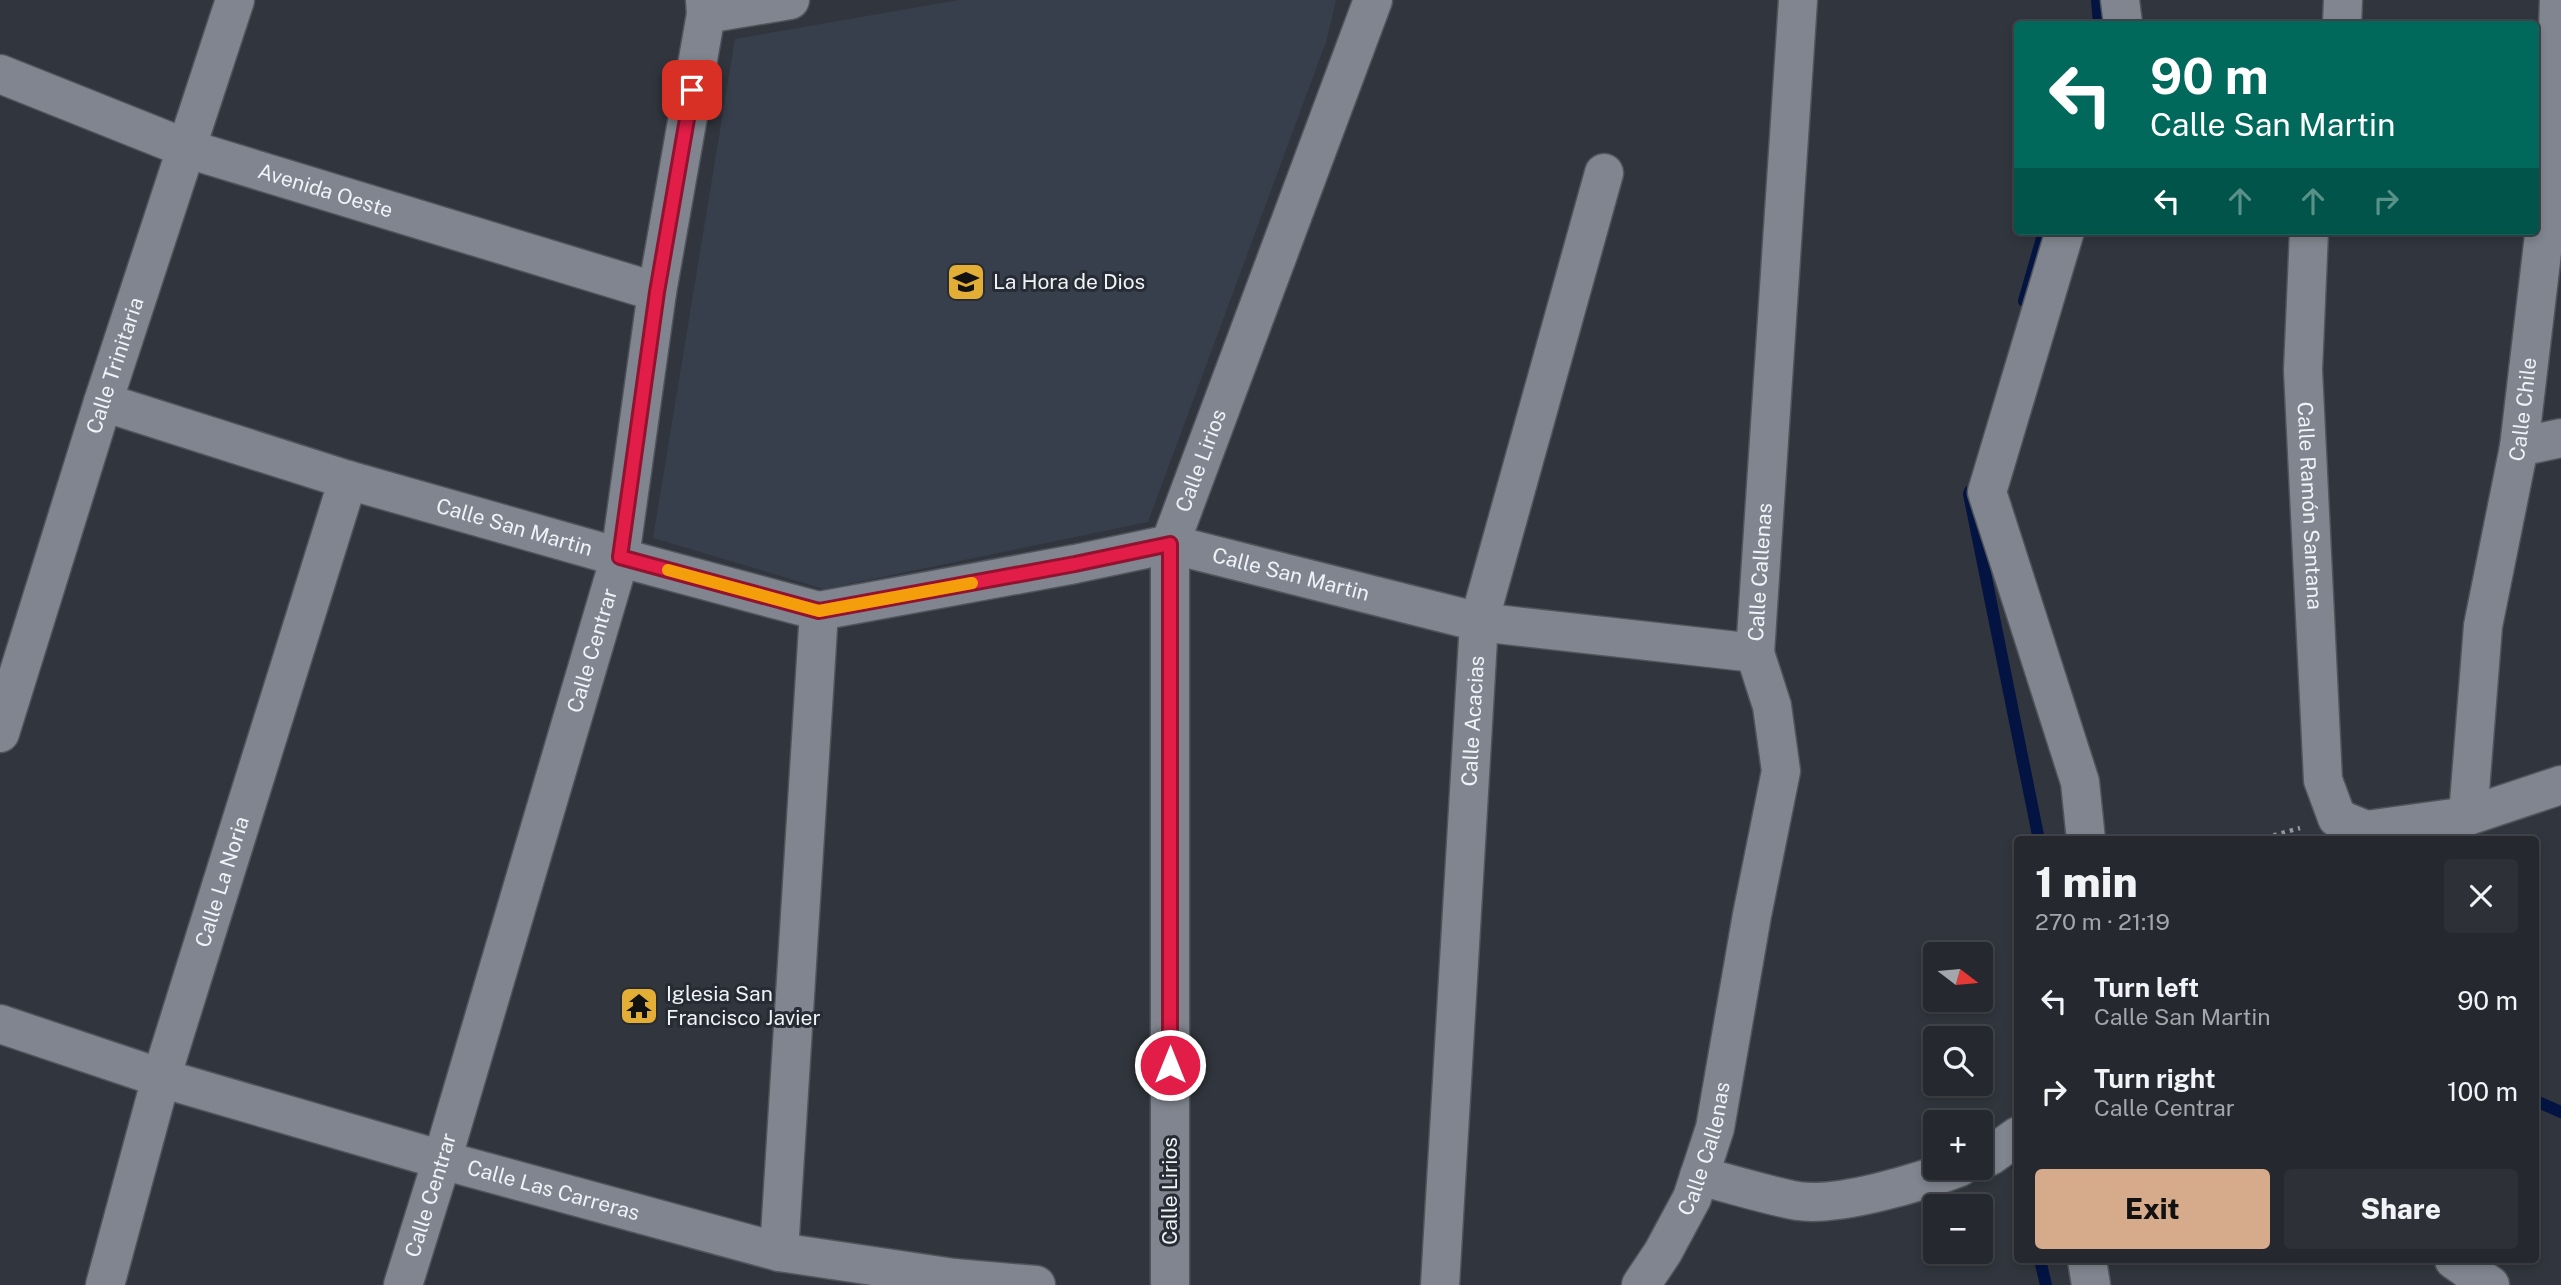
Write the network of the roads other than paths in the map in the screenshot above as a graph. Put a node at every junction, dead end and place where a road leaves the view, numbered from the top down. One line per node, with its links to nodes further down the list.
1 (235, 0): 12 (street, Calle Trinitaria)
2 (790, 0): 8 (street)
3 (1373, 0): 22 (street, Calle Lirios)
4 (1798, 0): 26 (street, Calle Callenas)
5 (2120, 0): 9 (street)
6 (2343, 0): 10 (street)
7 (2559, 0): 13 (street, Calle Chile)
8 (706, 7): 17 (street, Calle Centrar)
9 (2123, 21)
10 (2342, 21)
11 (0, 75): 12 (street, Avenida Oeste)
12 (188, 149): 17 (street, Avenida Oeste); 18 (street, Calle Trinitaria)
13 (2557, 151): 20 (street, Calle Chile)
14 (1604, 173): 25 (street, Calle Acacias)
15 (2064, 235): 30 (street)
16 (2309, 235): 29 (street, Calle Ramón Santana)
17 (657, 292): 23 (street, Calle Centrar)
18 (103, 402): 21 (street, Calle San Martin); 27 (street, Calle Trinitaria)
19 (2561, 438): 20 (street)
20 (2519, 447): 29 (street, Calle Chile)
21 (348, 480): 23 (street, Calle San Martin); 32 (street, Calle La Noria)
22 (1170, 544): 24 (street, Calle San Martin); 25 (street, Calle San Martin); 45 (street, Calle Lirios)
23 (620, 557): 24 (street, Calle San Martin); 35 (street, Calle Centrar)
24 (819, 611): 38 (street)
25 (1479, 622): 26 (street, Calle San Martin); 46 (street, Calle Acacias)
26 (1755, 653): 36 (street, Calle Callenas)
27 (0, 733)
28 (2561, 785): 29 (street, Calle Ramón Santana)
29 (2468, 816)
30 (2086, 836)
31 (0, 1024): 32 (street, Calle Las Carreras)
32 (162, 1078): 35 (street, Calle Las Carreras); 42 (street, Calle La Noria)
33 (2014, 1139): 34 (street)
34 (1993, 1154)
35 (442, 1160): 38 (street, Calle Las Carreras); 43 (street, Calle Centrar)
36 (1699, 1177): 37 (street); 47 (street, Calle Callenas)
37 (1925, 1180)
38 (779, 1252): 41 (street, Calle Las Carreras)
39 (2087, 1263): 48 (street)
40 (2458, 1263): 49 (street)
41 (954, 1282): 44 (street, Calle Las Carreras)
42 (105, 1285)
43 (403, 1285)
44 (1036, 1285)
45 (1170, 1285)
46 (1440, 1285)
47 (1641, 1285)
48 (2091, 1285)
49 (2490, 1285)

